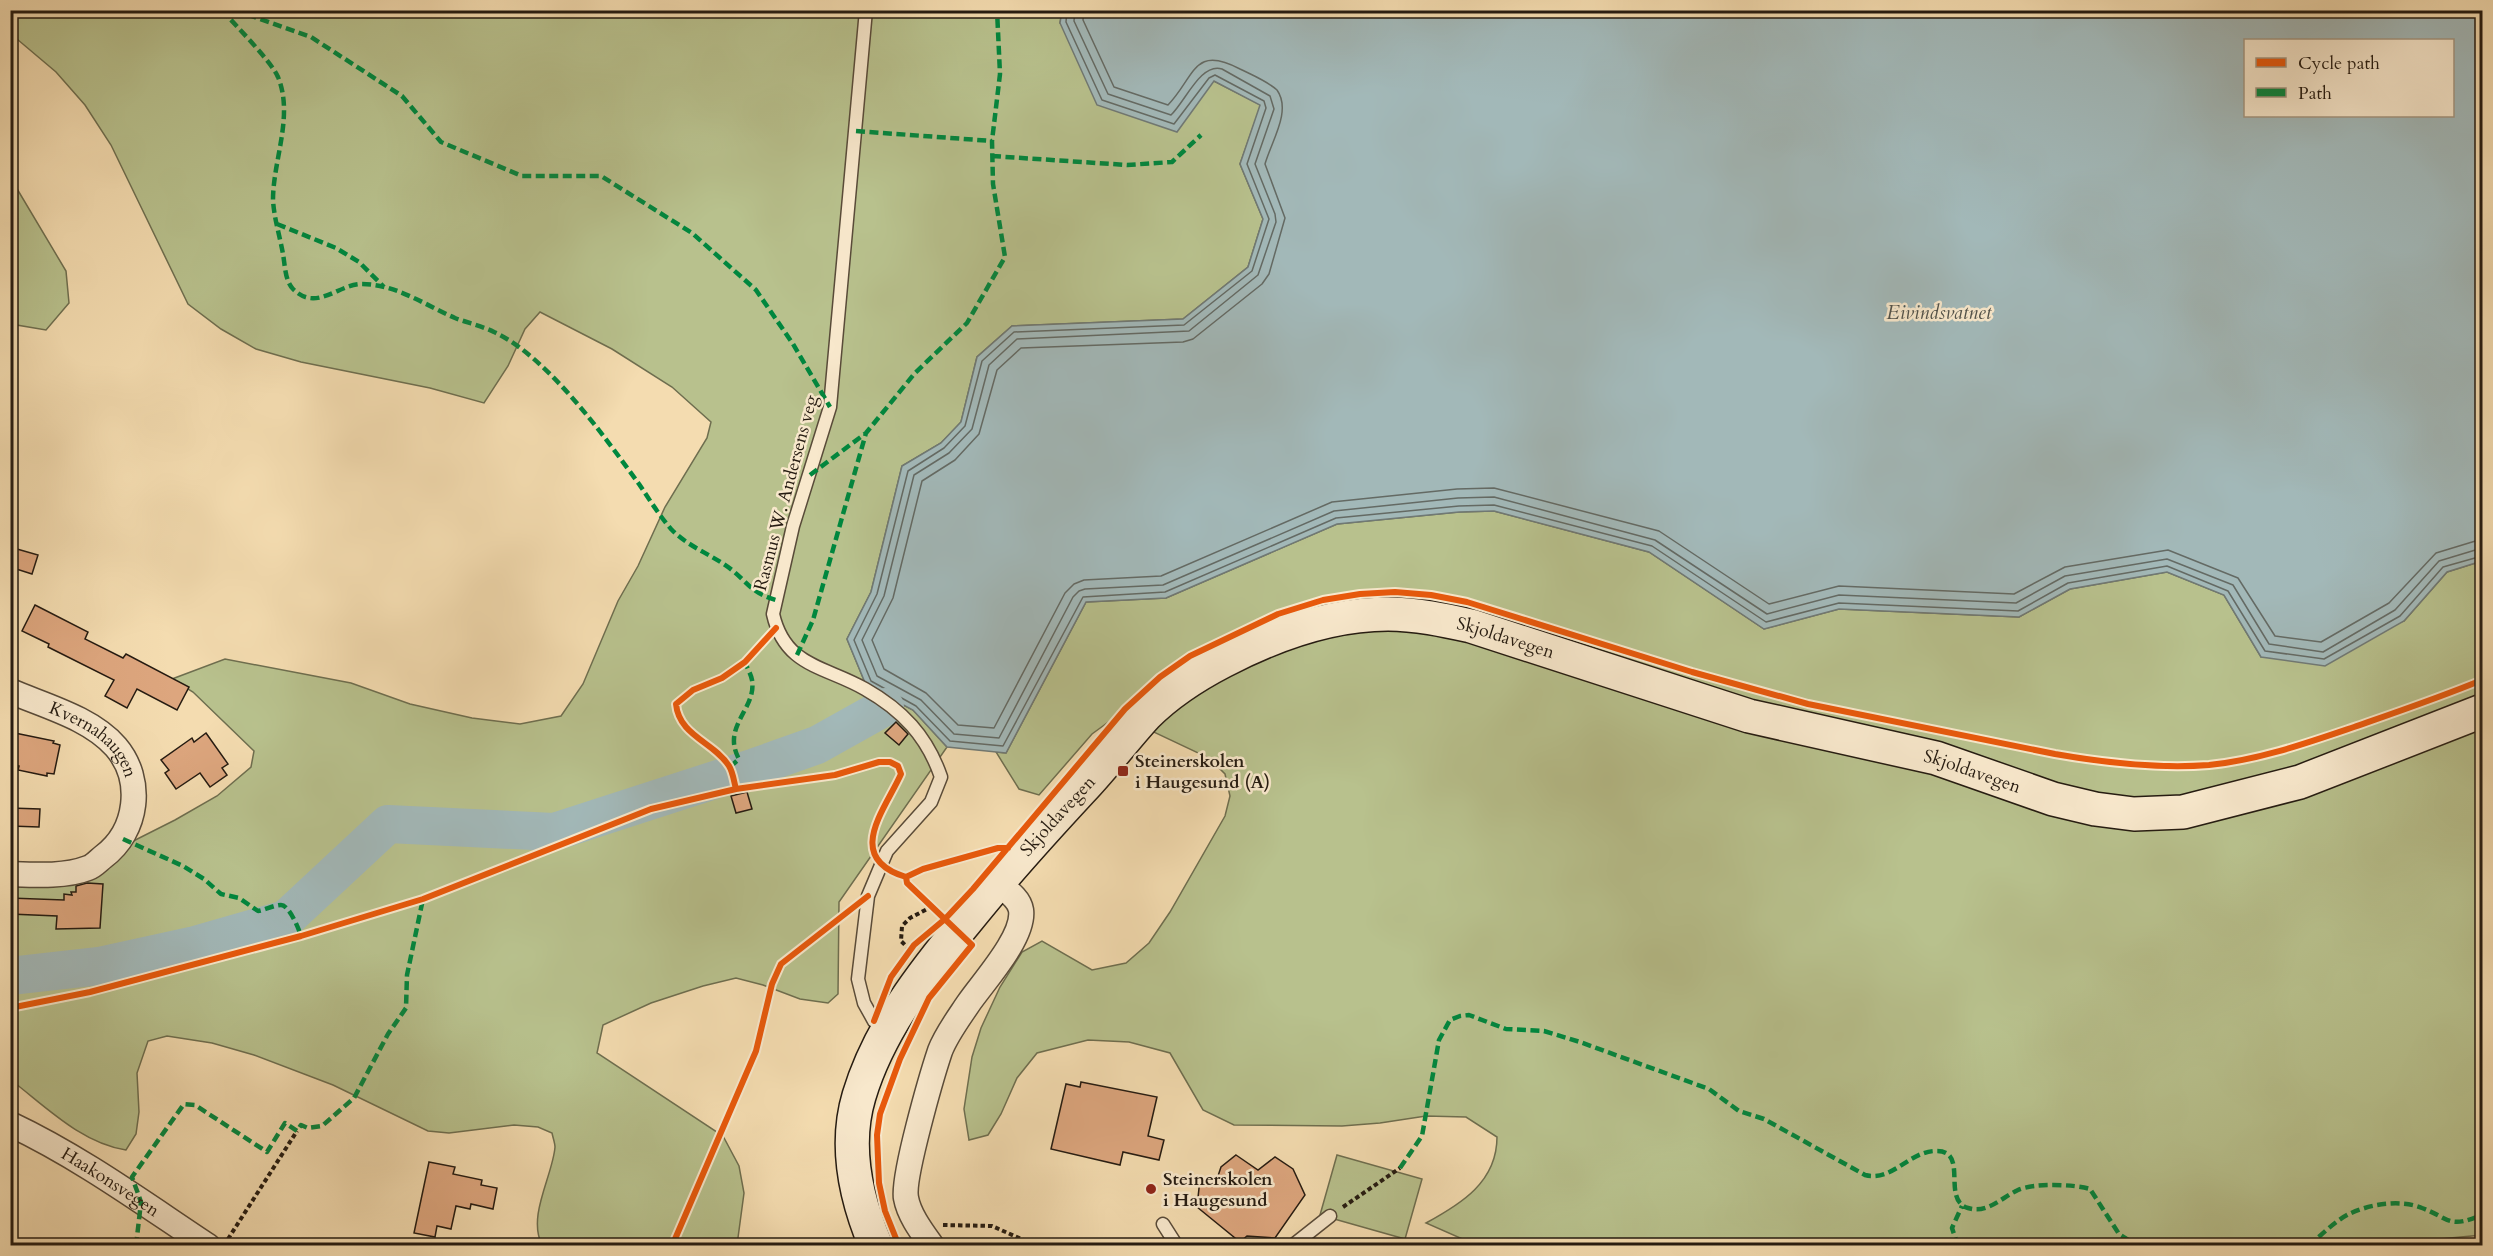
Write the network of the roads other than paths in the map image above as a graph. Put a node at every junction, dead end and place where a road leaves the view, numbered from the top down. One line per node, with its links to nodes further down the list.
1 (866, 10): 6 (lane, Rasmus W. Andersens veg)
2 (10, 691): 4 (street, Kvernahaugen)
3 (2482, 711): 5 (main road, Skjoldavegen)
4 (10, 874)
5 (997, 884): 6 (main road, Skjoldavegen); 12 (street)
6 (880, 1026): 11 (main road, Skjoldavegen)
7 (10, 1124): 10 (street, Haakonsvegen)
8 (1330, 1216): 14 (lane)
9 (1163, 1224): 13 (lane)
10 (219, 1242)
11 (876, 1245)
12 (932, 1245)
13 (1177, 1245)
14 (1292, 1245)

